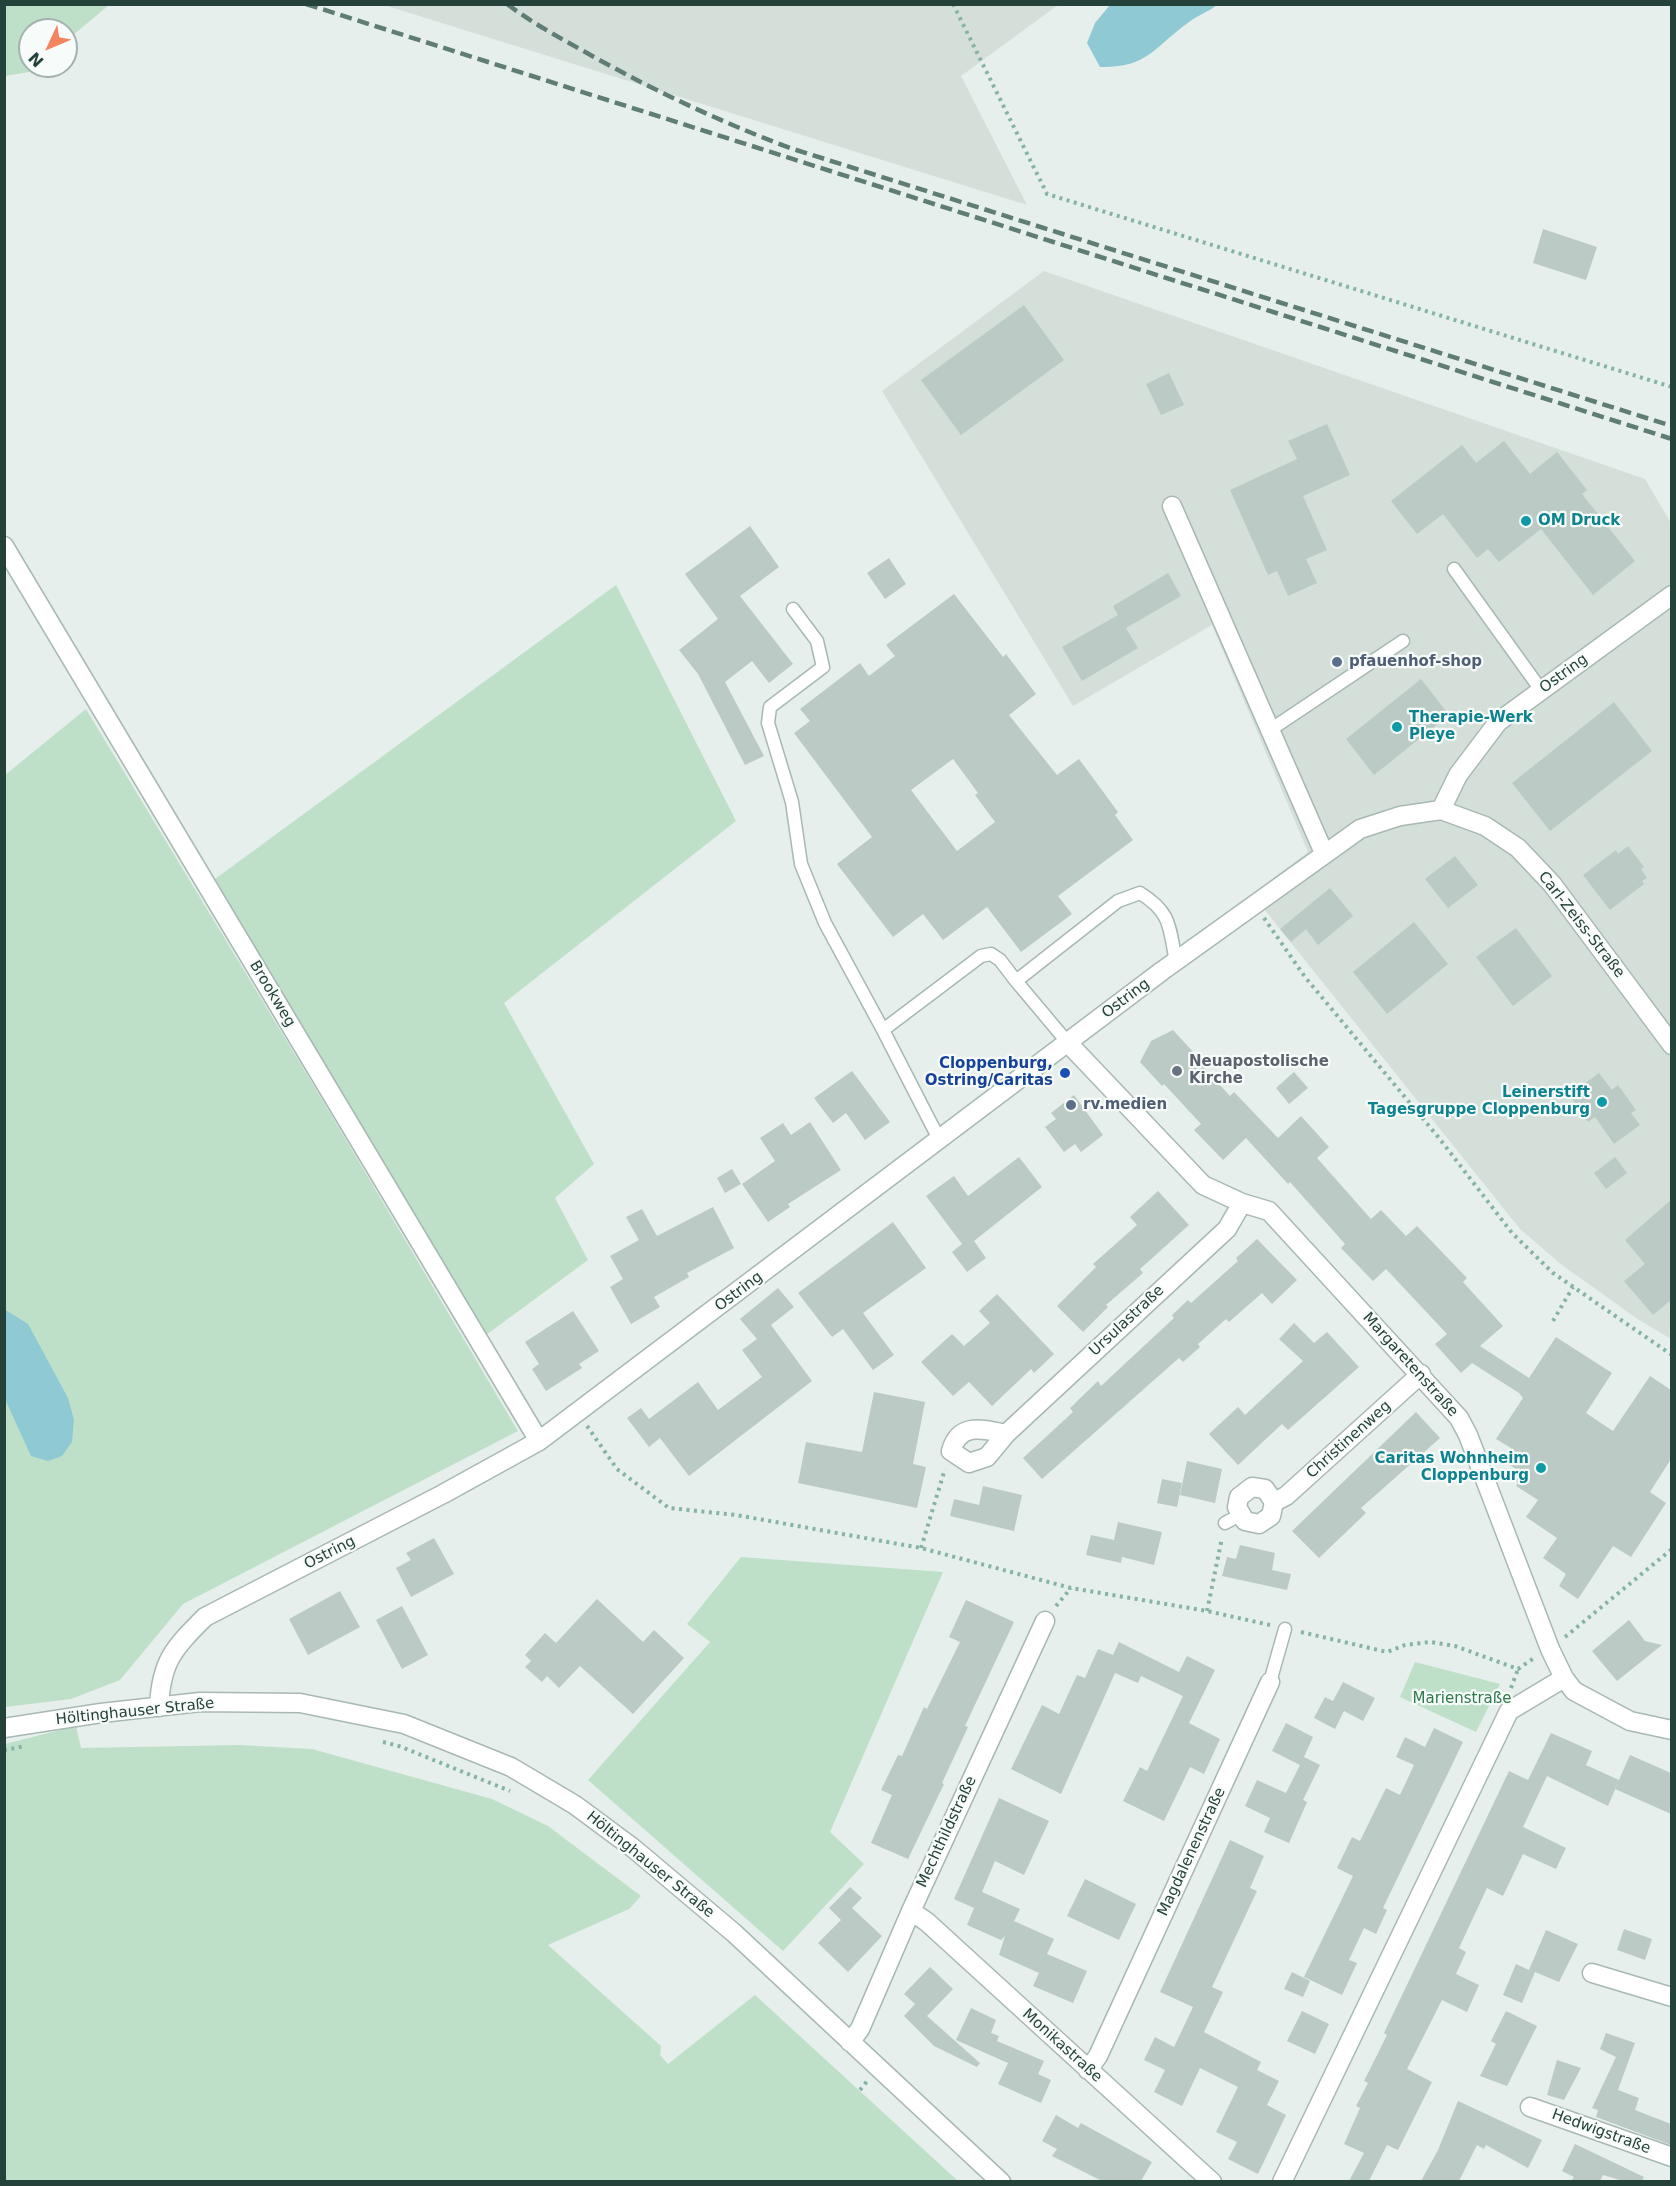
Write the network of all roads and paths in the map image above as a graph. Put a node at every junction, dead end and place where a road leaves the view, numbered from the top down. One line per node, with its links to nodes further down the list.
1 (953, 4): 2 (path)
2 (1671, 387)
3 (1173, 506): 10 (street)
4 (4, 546): 27 (street, Brookweg)
5 (1454, 569): 9 (lane)
6 (1671, 595): 9 (street, Ostring)
7 (793, 609): 16 (lane)
8 (1403, 641): 10 (lane)
9 (1542, 690): 11 (street, Ostring)
10 (1270, 730): 12 (street)
11 (1442, 810): 12 (street, Ostring); 18 (street, Carl-Zeiss-Straße)
12 (1324, 853): 13 (street, Ostring)
13 (1255, 905): 14 (street, Ostring); 21 (path)
14 (1176, 962): 15 (lane); 17 (street, Ostring)
15 (1016, 981): 16 (lane); 17 (lane)
16 (883, 1030): 19 (lane)
17 (1068, 1043): 19 (street, Ostring); 20 (street, Margaretenstraße)
18 (1671, 1045)
19 (940, 1141): 25 (street, Ostring)
20 (1242, 1203): 24 (street, Margaretenstraße); 26 (street, Ursulastraße)
21 (1573, 1287): 22 (path); 23 (path)
22 (1553, 1321)
23 (1671, 1355)
24 (1422, 1374): 29 (street, Christinenweg); 37 (street, Margaretenstraße)
25 (579, 1413): 27 (street, Ostring); 31 (path)
26 (1006, 1434): 28 (street); 28 (street, Ursulastraße)
27 (539, 1441): 40 (street, Ostring)
28 (951, 1451): 31 (path)
29 (1275, 1502): 30 (street, Christinenweg); 30 (street)
30 (1232, 1519): 34 (path)
31 (921, 1548): 33 (path)
32 (1671, 1549): 37 (path)
33 (1071, 1588): 34 (path); 35 (path)
34 (1207, 1611): 36 (path)
35 (1045, 1621): 45 (street, Mechthildstraße)
36 (1285, 1629): 37 (path); 39 (lane, Magdalenenstraße)
37 (1550, 1649): 38 (street, Margaretenstraße)
38 (1564, 1678): 42 (street, Margaretenstraße); 56 (street)
39 (1270, 1682): 49 (street, Magdalenenstraße)
40 (159, 1707): 41 (street, Höltinghauser Straße); 48 (street, Höltinghauser Straße)
41 (4, 1728)
42 (1671, 1730)
43 (377, 1740): 44 (path)
44 (512, 1792)
45 (911, 1911): 48 (street, Mechthildstraße); 49 (street, Monikastraße)
46 (1592, 1973): 47 (street)
47 (1671, 1997)
48 (850, 2042): 54 (street, Höltinghauser Straße)
49 (1088, 2070): 55 (street, Monikastraße)
50 (861, 2075): 51 (path)
51 (876, 2089)
52 (1530, 2107): 53 (street, Hedwigstraße)
53 (1671, 2157)
54 (1001, 2181)
55 (1212, 2181)
56 (1282, 2181)

